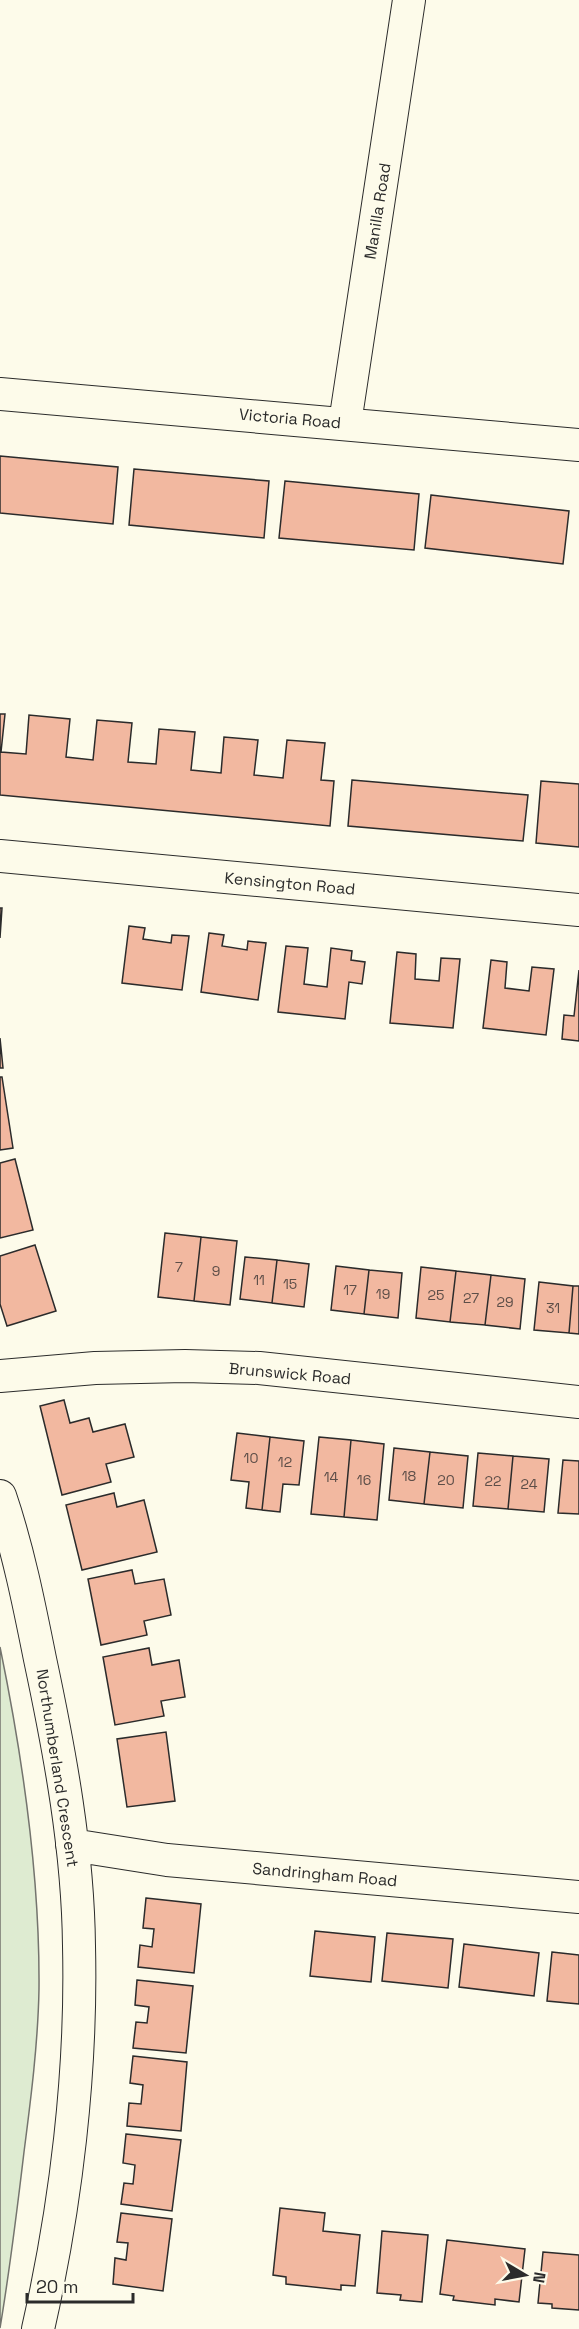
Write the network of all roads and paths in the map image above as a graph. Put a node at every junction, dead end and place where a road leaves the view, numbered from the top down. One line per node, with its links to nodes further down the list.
1 (409, 0): 3 (street, Manilla Road)
2 (0, 394): 3 (street, Victoria Road)
3 (345, 423): 4 (street, Victoria Road)
4 (579, 444)
5 (0, 856): 6 (street, Kensington Road)
6 (579, 910)
7 (0, 1376): 8 (street, Brunswick Road)
8 (579, 1402)
9 (0, 1496): 10 (street, Northumberland Crescent)
10 (72, 1845): 11 (street, Sandringham Road); 12 (street, Northumberland Crescent)
11 (579, 1897)
12 (38, 2329)

